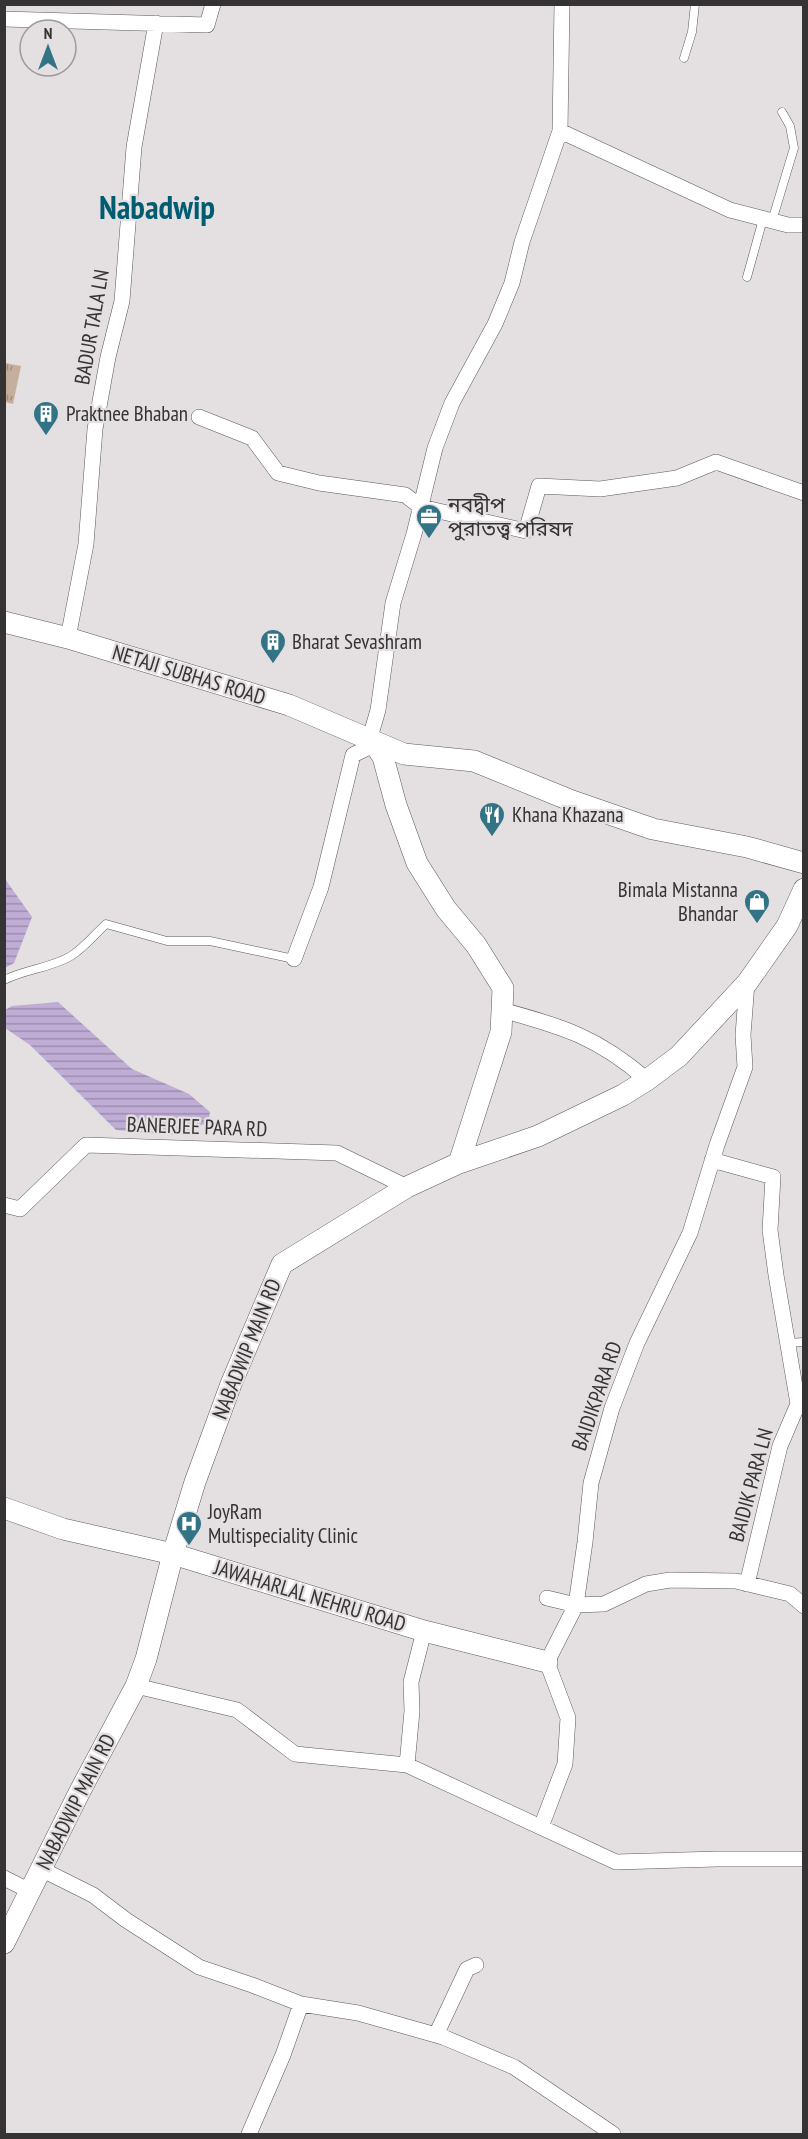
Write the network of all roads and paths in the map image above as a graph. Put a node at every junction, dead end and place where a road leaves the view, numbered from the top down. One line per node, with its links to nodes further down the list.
1 (213, 4): 5 (street)
2 (562, 4): 8 (street)
3 (695, 4): 6 (lane)
4 (4, 19): 5 (street)
5 (156, 23): 16 (street, BADUR TALA LN)
6 (684, 58)
7 (782, 112): 9 (lane)
8 (560, 131): 9 (street); 14 (street)
9 (768, 220): 10 (street); 11 (lane)
10 (804, 225)
11 (747, 277)
12 (199, 417): 14 (street)
13 (804, 493): 14 (street)
14 (417, 504): 17 (street)
15 (4, 622): 16 (main road, NETAJI SUBHAS ROAD)
16 (68, 638): 17 (main road, NETAJI SUBHAS ROAD)
17 (369, 744): 18 (main road, NETAJI SUBHAS ROAD); 20 (street); 23 (main road)
18 (804, 863)
19 (804, 889): 22 (main road, NABADWIP MAIN RD)
20 (294, 959): 21 (lane)
21 (4, 980)
22 (747, 983): 24 (main road, NABADWIP MAIN RD); 25 (street, BAIDIKPARA RD)
23 (502, 1010): 24 (street); 26 (main road)
24 (647, 1080): 26 (main road, NABADWIP MAIN RD)
25 (712, 1160): 30 (street, BAIDIK PARA LN); 35 (street, BAIDIKPARA RD)
26 (459, 1163): 27 (main road, NABADWIP MAIN RD)
27 (407, 1187): 28 (street, BANERJEE PARA RD); 32 (main road, NABADWIP MAIN RD)
28 (4, 1205)
29 (804, 1342): 30 (lane)
30 (787, 1343): 33 (street, BAIDIK PARA LN)
31 (5, 1510): 32 (main road, JAWAHARLAL NEHRU ROAD)
32 (173, 1554): 37 (main road, JAWAHARLAL NEHRU ROAD); 39 (main road, NABADWIP MAIN RD)
33 (747, 1584): 35 (street); 36 (street)
34 (547, 1598): 35 (street)
35 (576, 1605): 38 (street, BAIDIKPARA RD)
36 (804, 1606)
37 (424, 1631): 38 (main road, JAWAHARLAL NEHRU ROAD); 40 (street)
38 (547, 1662): 41 (street)
39 (136, 1686): 40 (street); 43 (main road, NABADWIP MAIN RD)
40 (407, 1765): 41 (street)
41 (541, 1827): 42 (street)
42 (804, 1859)
43 (41, 1869): 45 (main road, NABADWIP MAIN RD); 48 (street)
44 (4, 1878): 45 (street)
45 (30, 1891): 46 (main road, NABADWIP MAIN RD)
46 (4, 1943)
47 (476, 1965): 49 (street)
48 (301, 2004): 49 (street); 50 (street)
49 (436, 2035): 51 (street)
50 (249, 2134)
51 (613, 2134)

